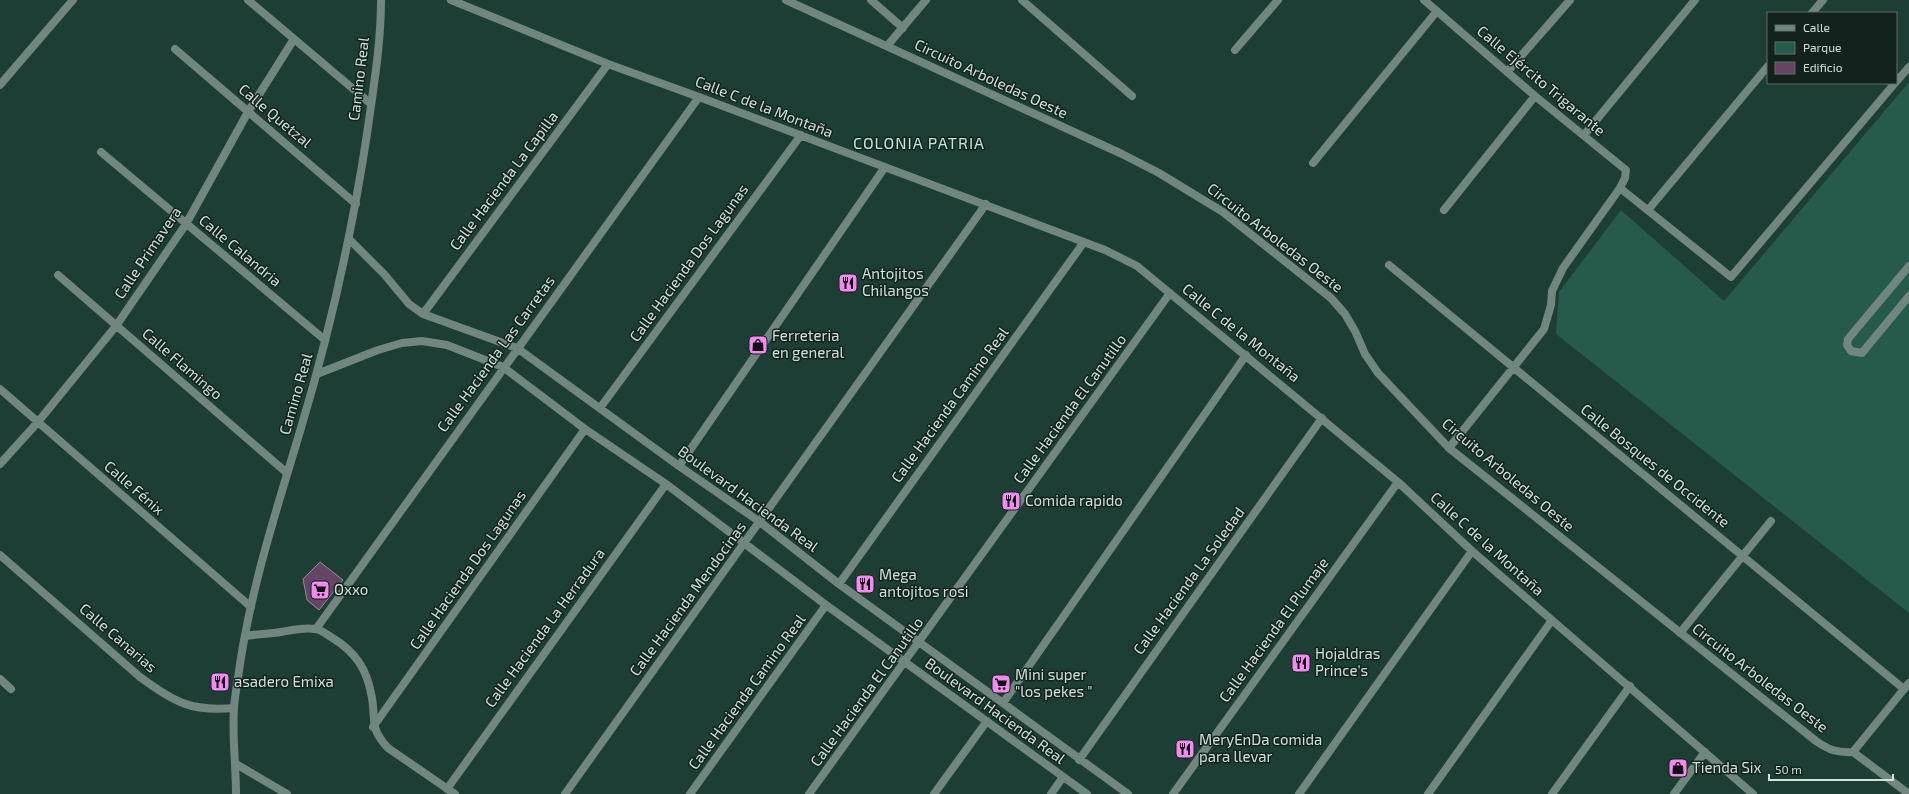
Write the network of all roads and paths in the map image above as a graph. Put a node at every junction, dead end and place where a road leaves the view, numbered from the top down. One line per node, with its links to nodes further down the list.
1 (73, 0): 27 (street)
2 (248, 0): 17 (street)
3 (381, 0): 31 (street, Camino Real)
4 (451, 0): 21 (street, Calle C de la Montaña)
5 (786, 0): 18 (street, Circuito Arboledas Oeste)
6 (871, 0): 16 (street)
7 (926, 0): 16 (street)
8 (1022, 0): 29 (street)
9 (1278, 0): 20 (street)
10 (1424, 0): 14 (street, Calle Ejército Trigarante)
11 (1570, 0): 24 (street)
12 (1695, 0): 34 (street)
13 (1823, 0): 15 (street)
14 (1437, 11): 24 (street, Calle Ejército Trigarante); 36 (street)
15 (1813, 12)
16 (903, 28): 18 (street)
17 (294, 39): 31 (street); 32 (street, Calle Primavera)
18 (887, 46): 64 (street, Circuito Arboledas Oeste)
19 (175, 49): 32 (street, Calle Quetzal)
20 (1235, 50)
21 (608, 64): 28 (street, Calle C de la Montaña); 51 (street, Calle Hacienda La Capilla)
22 (1767, 67): 42 (street)
23 (1909, 67): 25 (street)
24 (1508, 72): 30 (street, Calle Ejército Trigarante)
25 (1897, 81)
26 (1894, 84): 42 (street)
27 (0, 85)
28 (699, 96): 33 (street, Calle C de la Montaña); 54 (street, Calle Hacienda Las Carretas)
29 (1132, 96)
30 (1535, 96): 34 (street, Calle Ejército Trigarante); 41 (street)
31 (371, 104): 39 (street, Camino Real)
32 (248, 112): 39 (street, Calle Quetzal); 43 (street, Calle Primavera)
33 (801, 135): 37 (street, Calle C de la Montaña); 60 (street, Calle Hacienda Dos Lagunas)
34 (1584, 135): 38 (street, Calle Ejército Trigarante)
35 (101, 152): 43 (street, Calle Calandria)
36 (1313, 163)
37 (885, 167): 40 (street, Calle C de la Montaña); 66 (street)
38 (1620, 188): 42 (street); 57 (street)
39 (356, 204): 44 (street, Camino Real)
40 (986, 204): 45 (street, Calle C de la Montaña); 71 (street, Calle Hacienda Mendocinas)
41 (1444, 210)
42 (1648, 210)
43 (186, 224): 52 (street, Calle Primavera); 53 (street, Calle Calandria)
44 (348, 239): 51 (street, Boulevard Hacienda Real); 53 (street, Camino Real)
45 (1084, 242): 49 (street, Calle C de la Montaña); 76 (street, Calle Hacienda Camino Real)
46 (1389, 265): 57 (street, Calle Bosques de Occidente)
47 (1909, 266): 50 (street)
48 (58, 275): 52 (street, Calle Flamingo)
49 (1170, 293): 55 (street, Calle C de la Montaña); 83 (street, Calle Hacienda El Canutillo)
50 (1909, 296)
51 (423, 314): 54 (street, Boulevard Hacienda Real)
52 (116, 326): 62 (street, Calle Primavera); 67 (street, Calle Flamingo)
53 (325, 340): 58 (street, Camino Real)
54 (517, 348): 56 (street, Calle Hacienda Las Carretas); 60 (street, Boulevard Hacienda Real)
55 (1246, 355): 61 (street, Calle C de la Montaña); 89 (street)
56 (503, 367): 58 (street, Boulevard Hacienda Real); 63 (street, Boulevard Hacienda Real); 80 (street, Calle Hacienda Las Carretas)
57 (1514, 368): 64 (street); 75 (street, Calle Bosques de Occidente)
58 (317, 374): 67 (street, Camino Real)
59 (0, 389): 62 (street, Calle Fénix)
60 (600, 408): 66 (street, Boulevard Hacienda Real)
61 (1322, 418): 68 (street, Calle C de la Montaña); 95 (street, Calle Hacienda La Soledad)
62 (38, 422): 65 (street, Calle Primavera); 78 (street, Calle Fénix)
63 (585, 429): 69 (street, Boulevard Hacienda Real); 92 (street, Calle Hacienda Dos Lagunas)
64 (1449, 448): 81 (street, Circuito Arboledas Oeste)
65 (0, 464)
66 (679, 466): 71 (street, Boulevard Hacienda Real)
67 (287, 474): 78 (street, Camino Real)
68 (1398, 482): 73 (street, Calle C de la Montaña); 109 (street, Calle Hacienda El Plumaje)
69 (666, 484): 72 (street, Boulevard Hacienda Real); 98 (street, Calle Hacienda La Herradura)
70 (1771, 521): 75 (street)
71 (760, 522): 72 (street, Calle Hacienda Mendocinas); 76 (street, Boulevard Hacienda Real)
72 (745, 543): 77 (street, Boulevard Hacienda Real); 102 (street, Calle Hacienda Mendocinas)
73 (1472, 551): 79 (street, Calle C de la Montaña); 110 (street)
74 (0, 555): 90 (street, Calle Canarias)
75 (1742, 556): 81 (street); 87 (street, Calle Bosques de Occidente)
76 (839, 584): 83 (street, Boulevard Hacienda Real)
77 (826, 605): 84 (street, Boulevard Hacienda Real); 103 (street, Calle Hacienda Camino Real)
78 (251, 607): 82 (street, Camino Real)
79 (1552, 620): 86 (street, Calle C de la Montaña); 111 (street)
80 (316, 629): 82 (street); 92 (street)
81 (1680, 633): 94 (street, Circuito Arboledas Oeste)
82 (245, 636): 90 (street, Camino Real)
83 (920, 643): 84 (street, Calle Hacienda El Canutillo); 89 (street, Boulevard Hacienda Real)
84 (905, 663): 91 (street, Boulevard Hacienda Real); 104 (street, Calle Hacienda El Canutillo)
85 (0, 679): 88 (street)
86 (1630, 686): 93 (street, Calle C de la Montaña); 112 (street)
87 (1907, 686): 94 (street)
88 (11, 689)
89 (1003, 703): 95 (street, Boulevard Hacienda Real)
90 (234, 708): 96 (street, Camino Real)
91 (987, 721): 97 (street, Boulevard Hacienda Real); 105 (street)
92 (373, 727): 98 (street)
93 (1705, 752): 113 (street); 114 (street, Calle C de la Montaña)
94 (1853, 752): 115 (street)
95 (1079, 760): 108 (street, Boulevard Hacienda Real)
96 (236, 764): 99 (street, Camino Real); 100 (street)
97 (1063, 777): 106 (street); 107 (street, Boulevard Hacienda Real)
98 (447, 789): 101 (street)
99 (236, 794)
100 (287, 794)
101 (455, 794)
102 (565, 794)
103 (690, 794)
104 (809, 794)
105 (934, 794)
106 (1051, 794)
107 (1087, 794)
108 (1128, 794)
109 (1173, 794)
110 (1299, 794)
111 (1428, 794)
112 (1552, 794)
113 (1674, 794)
114 (1753, 794)
115 (1909, 794)

